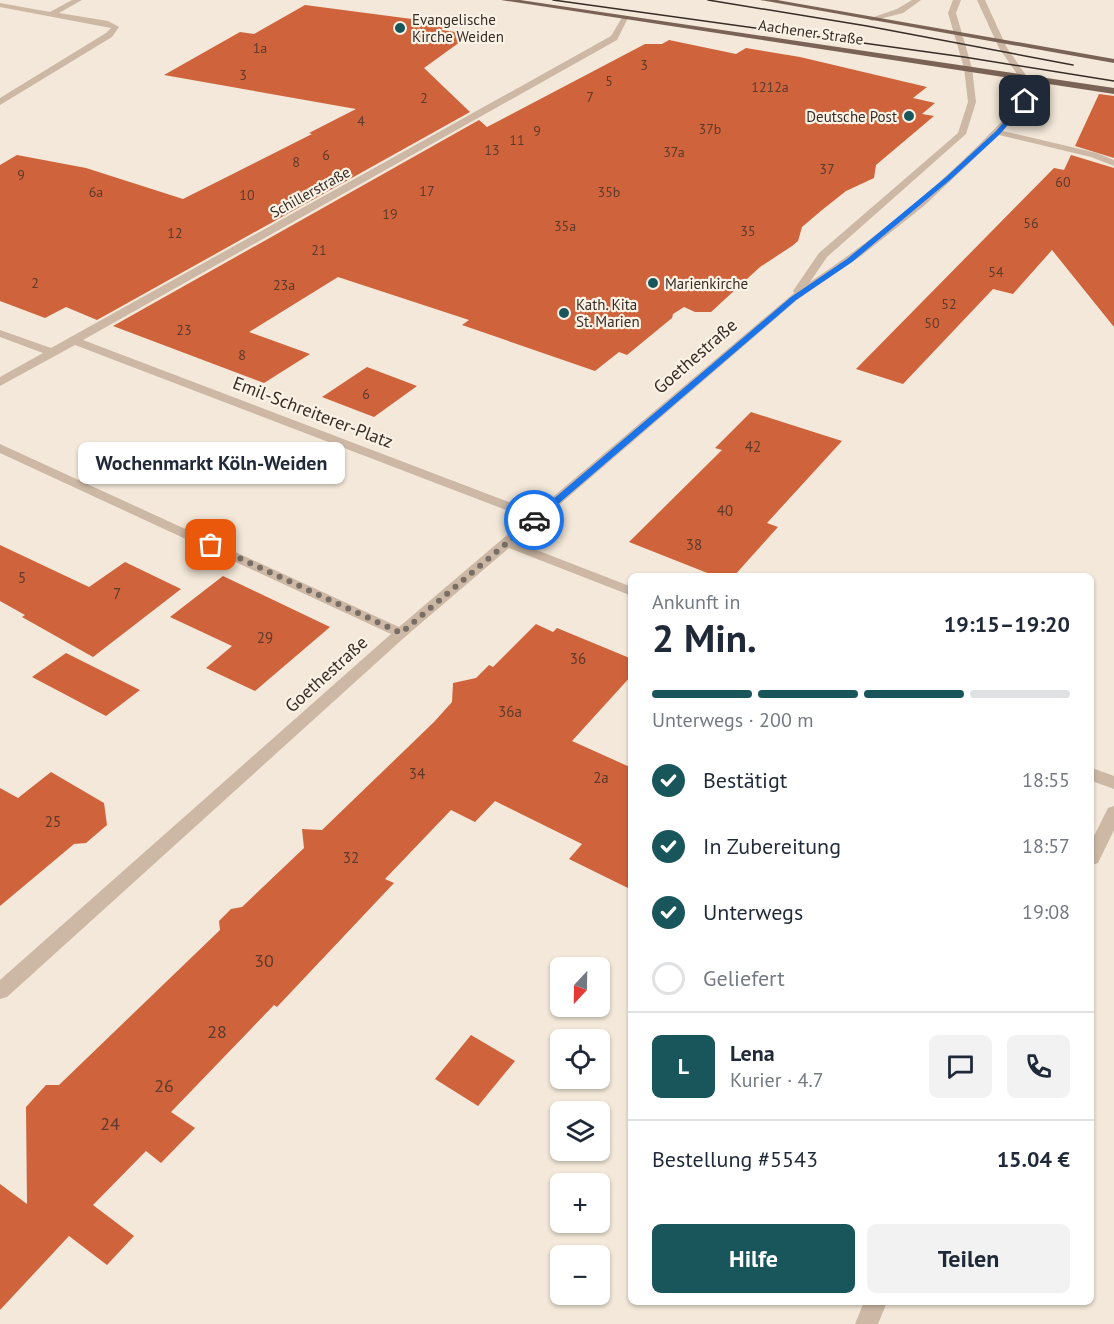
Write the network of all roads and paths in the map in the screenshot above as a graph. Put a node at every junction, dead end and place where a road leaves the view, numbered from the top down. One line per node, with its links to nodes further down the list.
1 (78, 0): 8 (street)
2 (505, 0): 9 (main road, Aachener Straße)
3 (764, 0): 10 (main road, Aachener Straße)
4 (917, 0): 10 (street)
5 (957, 0): 11 (street, Goethestraße)
6 (981, 0): 12 (street)
7 (0, 5): 8 (street)
8 (51, 14): 17 (street)
9 (626, 18): 14 (main road, Aachener Straße); 22 (street, Schillerstraße)
10 (872, 19): 11 (main road, Aachener Straße)
11 (957, 34): 12 (main road, Aachener Straße); 14 (street, Goethestraße)
12 (1000, 41): 13 (main road, Aachener Straße); 15 (street)
13 (1114, 61)
14 (968, 68): 15 (main road, Aachener Straße); 20 (street, Goethestraße)
15 (1021, 76): 16 (main road, Aachener Straße); 18 (street, Goethestraße)
16 (1114, 91)
17 (0, 102)
18 (998, 132): 19 (street); 20 (street, Goethestraße)
19 (1114, 163)
20 (793, 298): 26 (street, Goethestraße)
21 (0, 333): 23 (street)
22 (76, 340): 23 (street, Schillerstraße); 26 (street, Emil-Schreiterer-Platz)
23 (53, 353): 24 (street, Schillerstraße)
24 (0, 382)
25 (0, 448): 29 (street)
26 (537, 517): 27 (street, Goethestraße)
27 (508, 543): 28 (street); 29 (street, Goethestraße)
28 (628, 590)
29 (401, 633): 34 (street, Goethestraße)
30 (1094, 775): 31 (street)
31 (1114, 783)
32 (1114, 812): 33 (street)
33 (1094, 854)
34 (0, 991)
35 (875, 1305): 36 (street)
36 (866, 1324)

